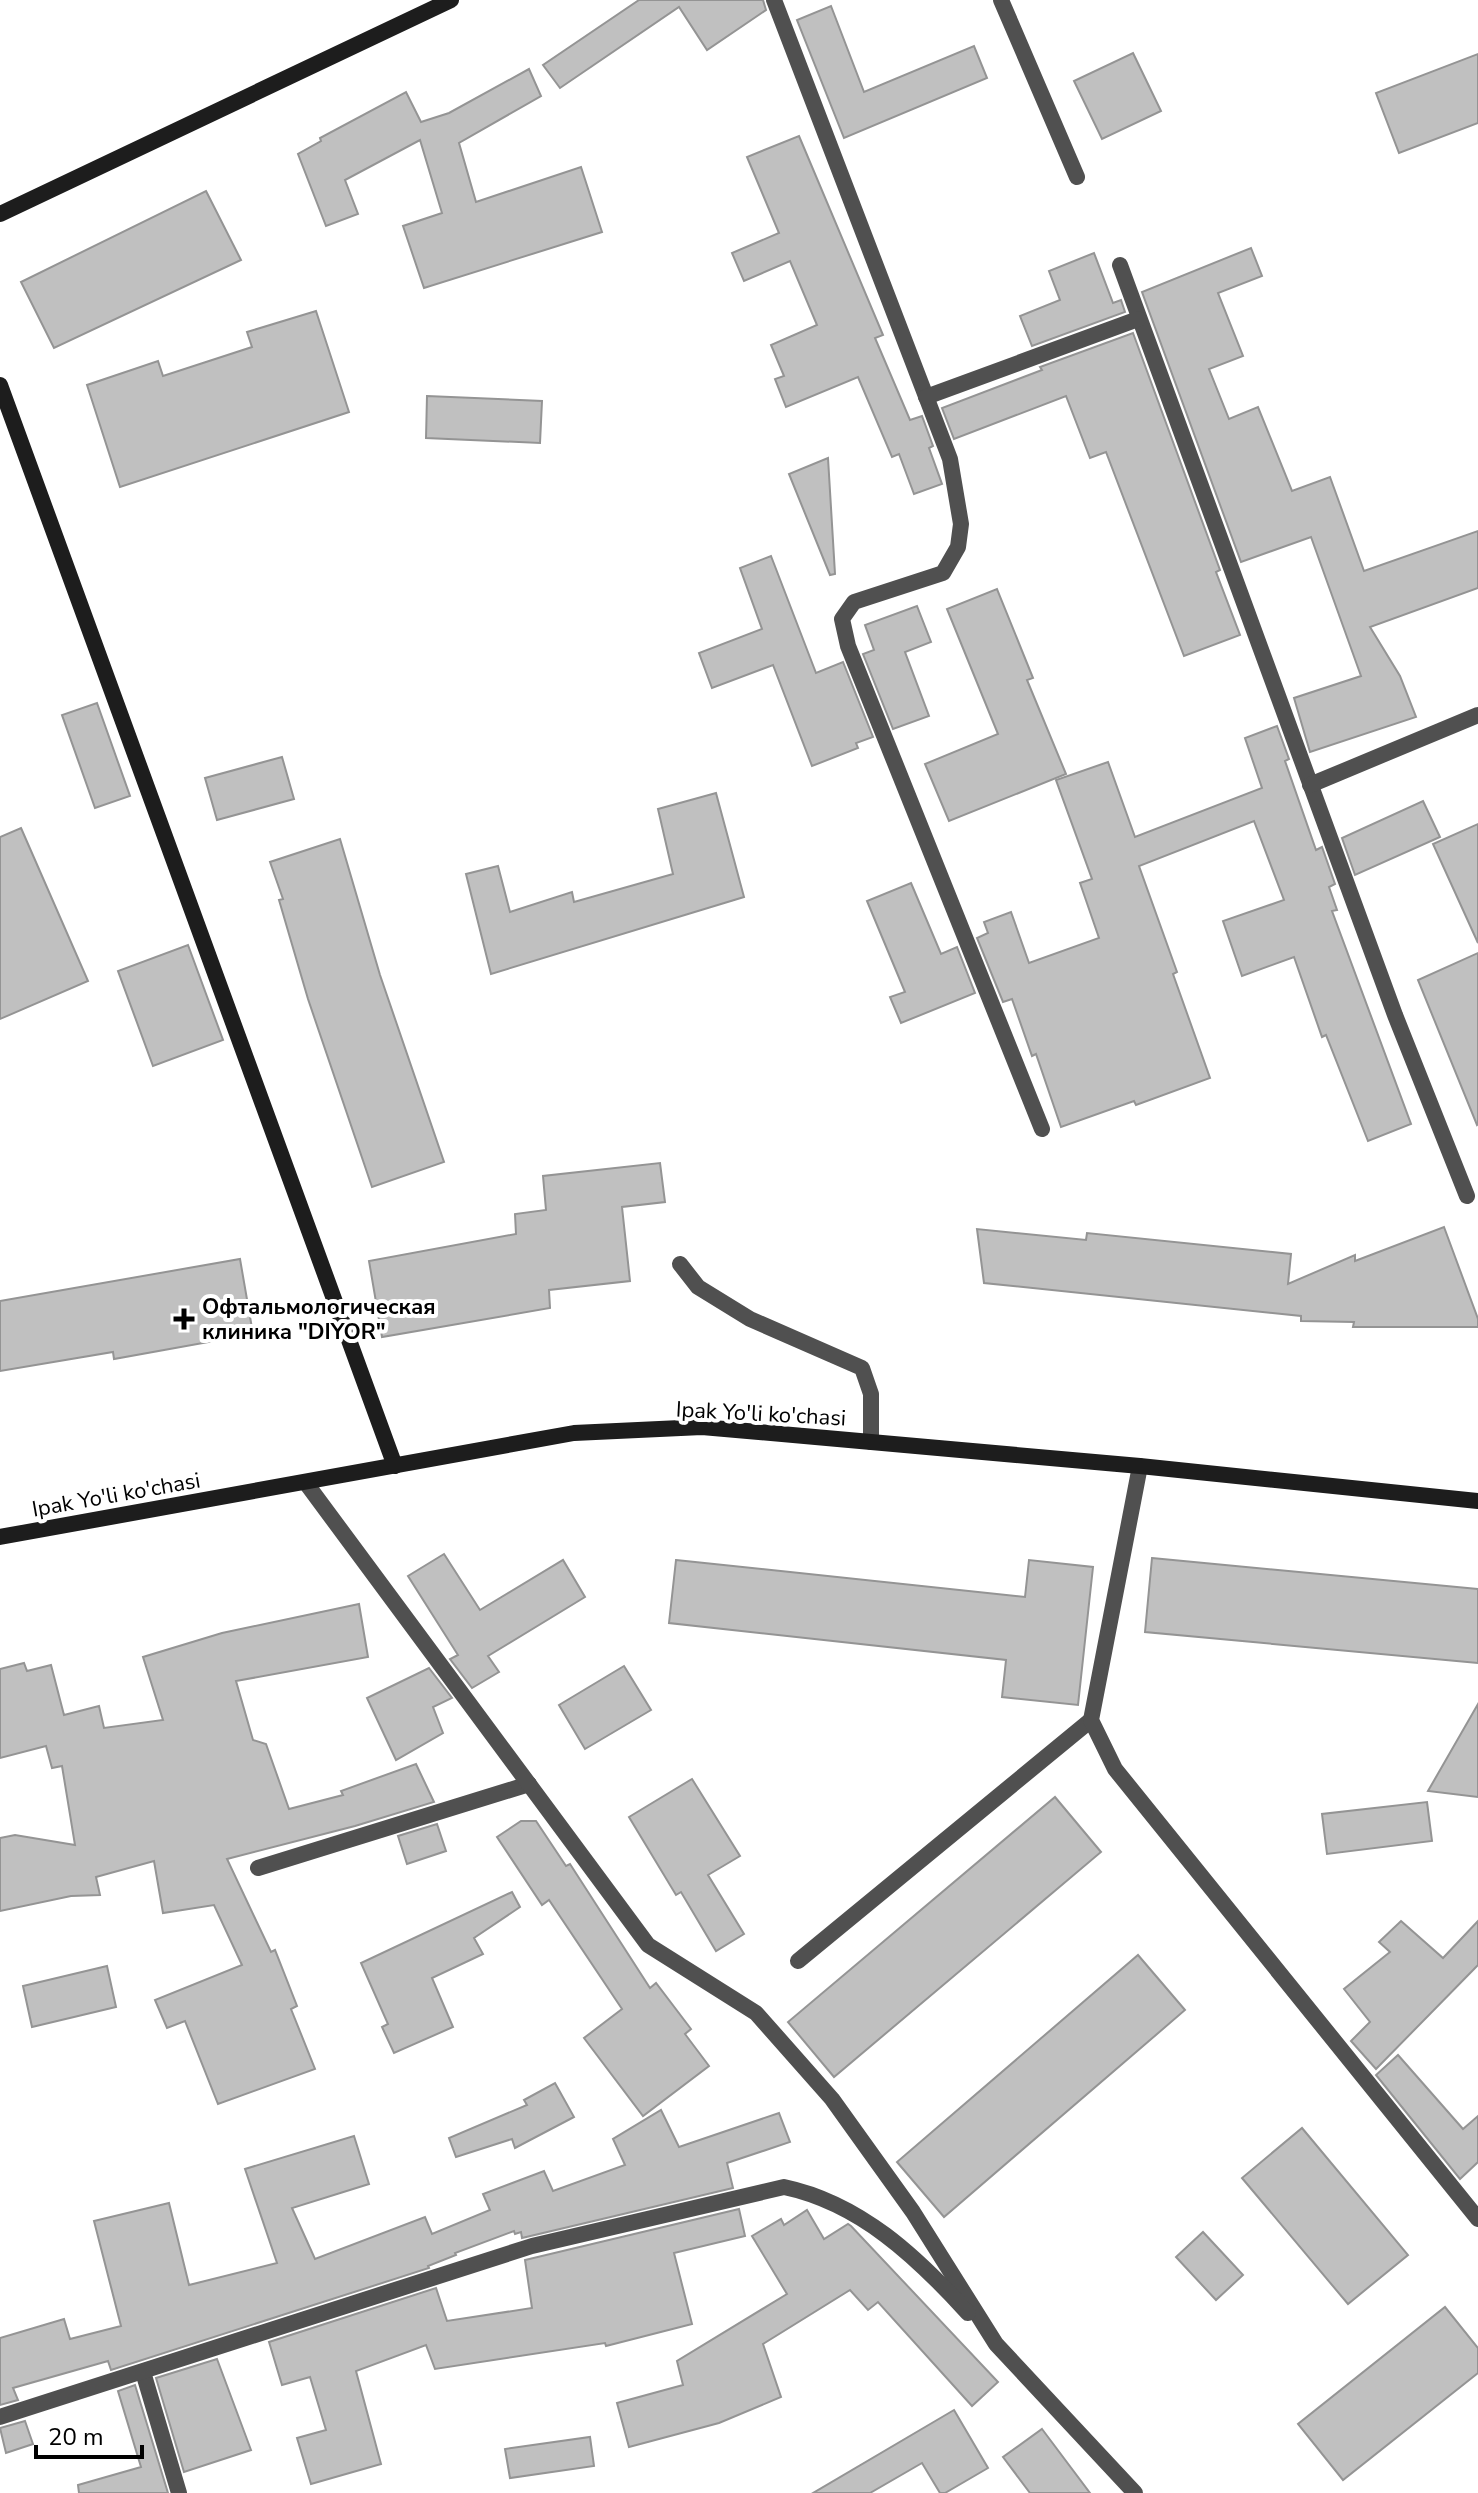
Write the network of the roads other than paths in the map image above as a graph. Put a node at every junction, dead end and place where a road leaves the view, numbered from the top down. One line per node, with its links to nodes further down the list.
1 (451, 0): 5 (street)
2 (774, 0): 9 (street)
3 (1001, 0): 4 (street)
4 (1077, 177)
5 (0, 214)
6 (1120, 265): 7 (street)
7 (1138, 319): 9 (street); 11 (street)
8 (0, 385): 16 (street)
9 (926, 397): 12 (street)
10 (1478, 715): 11 (street)
11 (1310, 785): 13 (street)
12 (1042, 1129)
13 (1467, 1196)
14 (680, 1264): 15 (street)
15 (871, 1442): 16 (street, Ipak Yo'li ko'chasi); 17 (street, Ipak Yo'li ko'chasi)
16 (395, 1466): 18 (street, Ipak Yo'li ko'chasi)
17 (1140, 1466): 19 (street, Ipak Yo'li ko'chasi); 21 (street)
18 (306, 1483): 20 (street, Ipak Yo'li ko'chasi); 22 (street)
19 (1478, 1501)
20 (0, 1537)
21 (1091, 1720): 24 (street); 25 (street)
22 (529, 1784): 23 (street); 26 (street)
23 (258, 1868)
24 (798, 1961)
25 (1478, 2219)
26 (996, 2344): 27 (street); 30 (street)
27 (143, 2372): 28 (street); 29 (street)
28 (0, 2417)
29 (179, 2493)
30 (1135, 2493)

